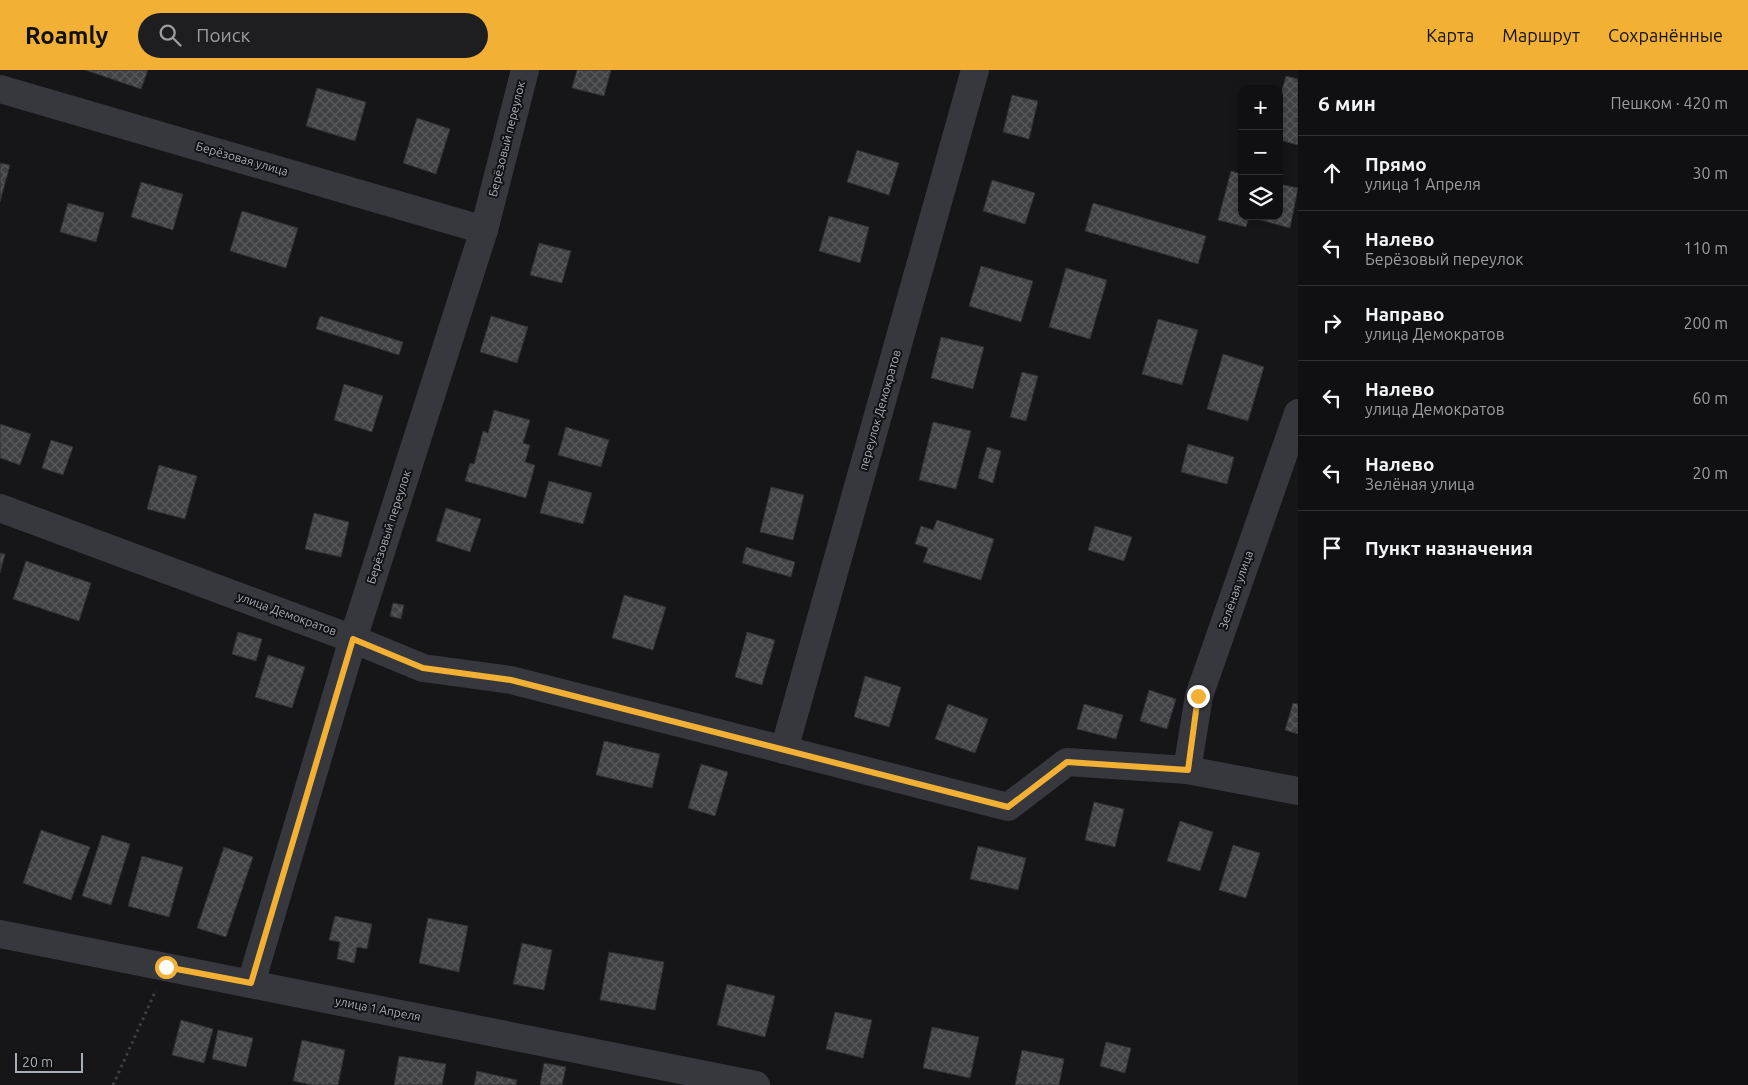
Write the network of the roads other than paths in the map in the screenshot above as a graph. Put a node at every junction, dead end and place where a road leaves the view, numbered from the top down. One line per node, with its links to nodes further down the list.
1 (525, 70): 4 (street, Берёзовый переулок)
2 (975, 70): 8 (street, переулок Демократов)
3 (0, 89): 4 (street, Берёзовая улица)
4 (484, 230): 7 (street, Берёзовый переулок)
5 (1298, 413): 9 (street, Зелёная улица)
6 (0, 508): 7 (street, улица Демократов)
7 (353, 639): 8 (street, улица Демократов); 12 (street, Берёзовый переулок)
8 (784, 750): 9 (street, улица Демократов)
9 (1188, 770): 10 (street, улица Демократов)
10 (1298, 791)
11 (0, 934): 12 (street, улица 1 Апреля)
12 (251, 983): 13 (street, улица 1 Апреля)
13 (756, 1085)

